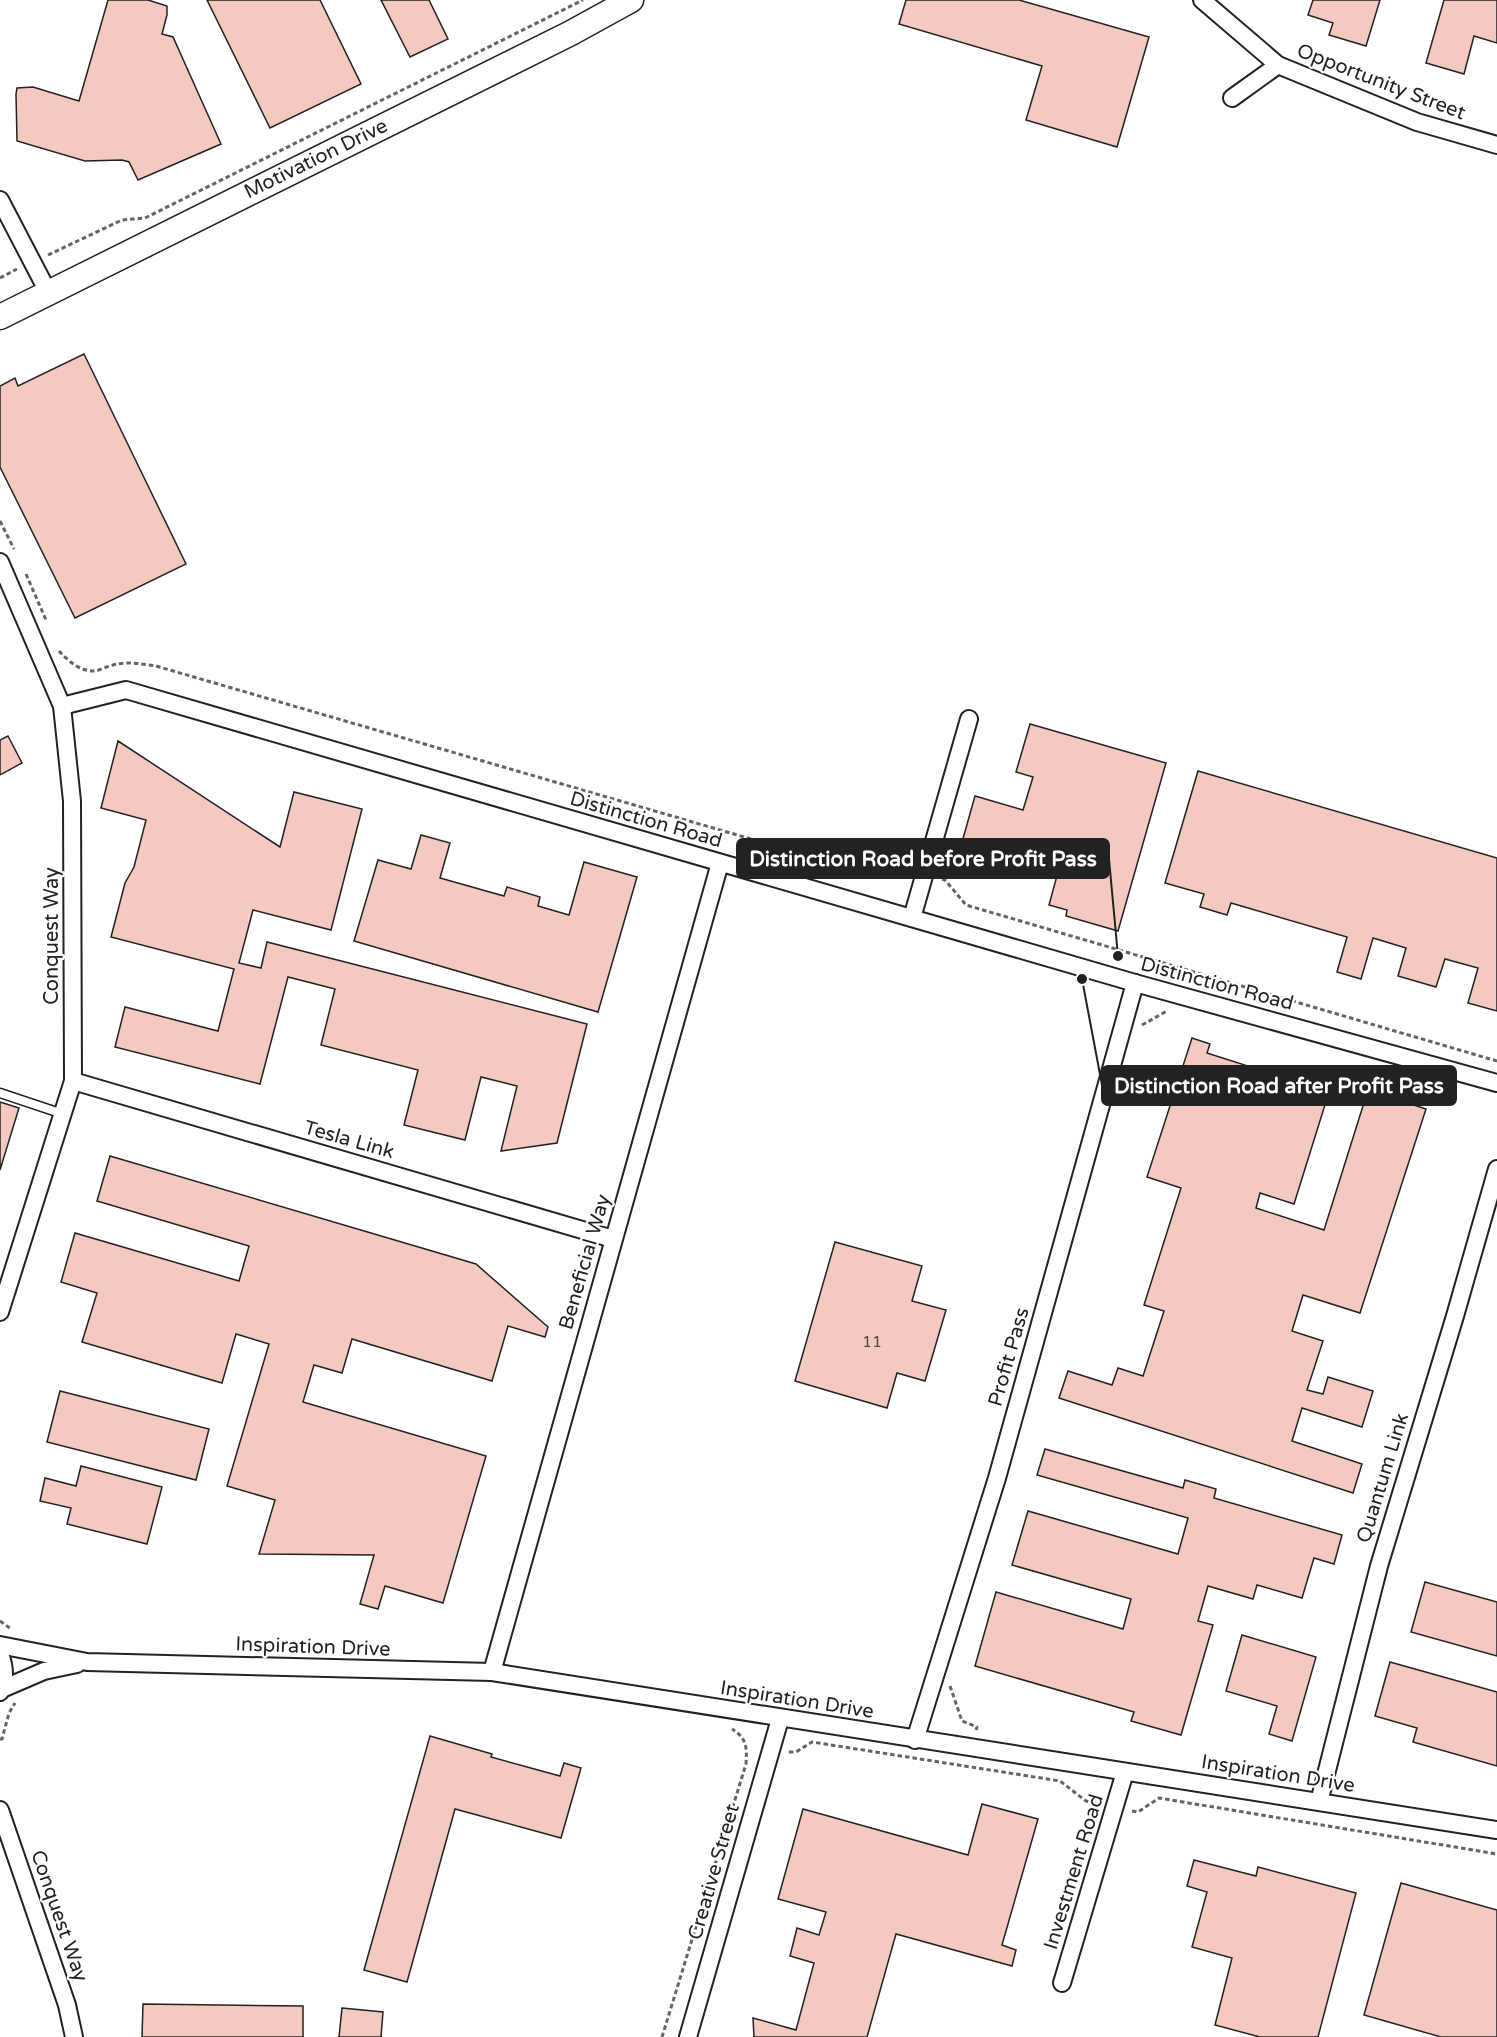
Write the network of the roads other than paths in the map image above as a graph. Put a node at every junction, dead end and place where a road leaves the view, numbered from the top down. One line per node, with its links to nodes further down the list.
1 (631, 0): 7 (street, Motivation Drive)
2 (1202, 0): 3 (street, Opportunity Street)
3 (1278, 65): 4 (street); 5 (street, Opportunity Street)
4 (1232, 98)
5 (1497, 145)
6 (0, 200): 7 (street)
7 (48, 292): 8 (street, Motivation Drive)
8 (0, 317)
9 (0, 562): 10 (street, Conquest Way)
10 (62, 706): 12 (street, Distinction Road); 15 (street, Conquest Way)
11 (969, 719): 13 (street)
12 (720, 863): 13 (street, Distinction Road); 20 (street, Beneficial Way)
13 (912, 918): 14 (street, Distinction Road)
14 (1135, 983): 16 (street, Distinction Road); 28 (street, Profit Pass)
15 (73, 1082): 18 (street, Conquest Way); 20 (street, Tesla Link)
16 (1497, 1083)
17 (0, 1093): 18 (lane)
18 (63, 1114): 21 (street, Conquest Way)
19 (1497, 1169): 30 (street, Quantum Link)
20 (613, 1239): 25 (street, Beneficial Way)
21 (0, 1312)
22 (0, 1645): 24 (street, Inspiration Drive)
23 (0, 1654): 26 (street)
24 (87, 1662): 25 (street, Inspiration Drive); 26 (street, Inspiration Drive)
25 (492, 1672): 27 (street, Inspiration Drive)
26 (1, 1691)
27 (780, 1719): 28 (street, Inspiration Drive); 35 (street, Creative Street)
28 (915, 1740): 29 (street, Inspiration Drive)
29 (1125, 1772): 30 (street, Inspiration Drive); 33 (street, Investment Road)
30 (1318, 1802): 32 (street, Inspiration Drive)
31 (0, 1810): 34 (street, Conquest Way)
32 (1497, 1830)
33 (1062, 1983)
34 (74, 2037)
35 (688, 2037)

